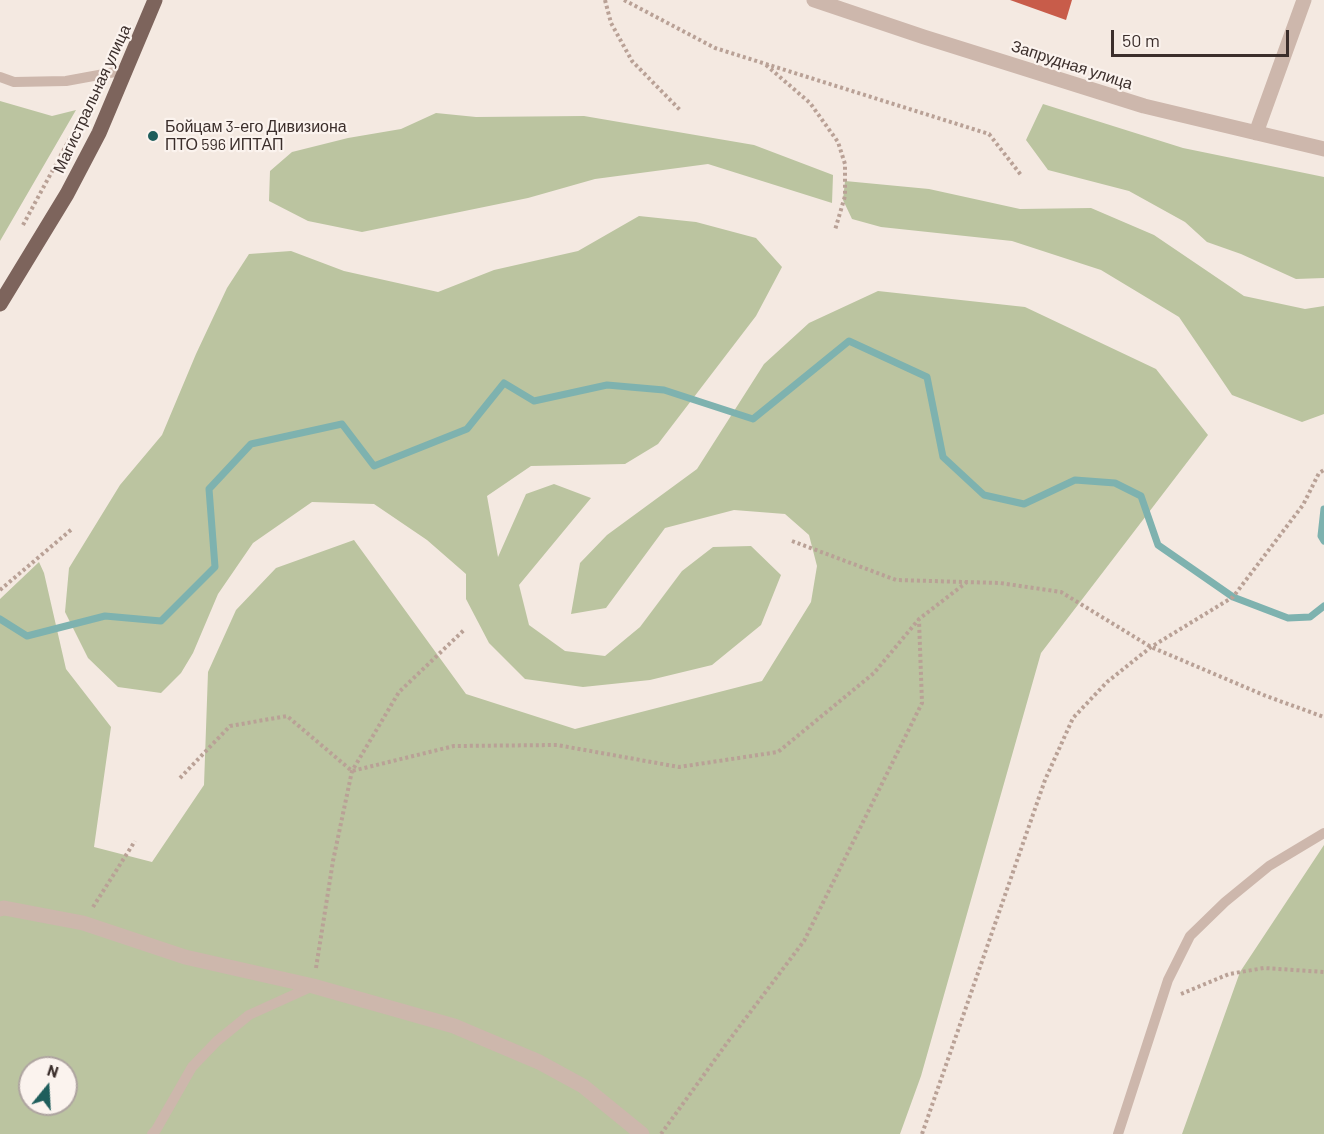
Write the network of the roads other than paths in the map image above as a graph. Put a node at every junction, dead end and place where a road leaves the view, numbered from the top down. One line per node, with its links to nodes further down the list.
1 (155, 0): 4 (main road, Магистральная улица)
2 (814, 0): 6 (street, Запрудная улица)
3 (1304, 0): 6 (street)
4 (126, 70): 5 (lane); 8 (main road, Магистральная улица)
5 (0, 77)
6 (1256, 133): 7 (street, Запрудная улица)
7 (1324, 149)
8 (0, 304)
9 (1324, 833): 14 (lane)
10 (0, 909): 11 (street)
11 (313, 986): 12 (lane); 13 (street)
12 (152, 1134)
13 (642, 1134)
14 (1118, 1134)

